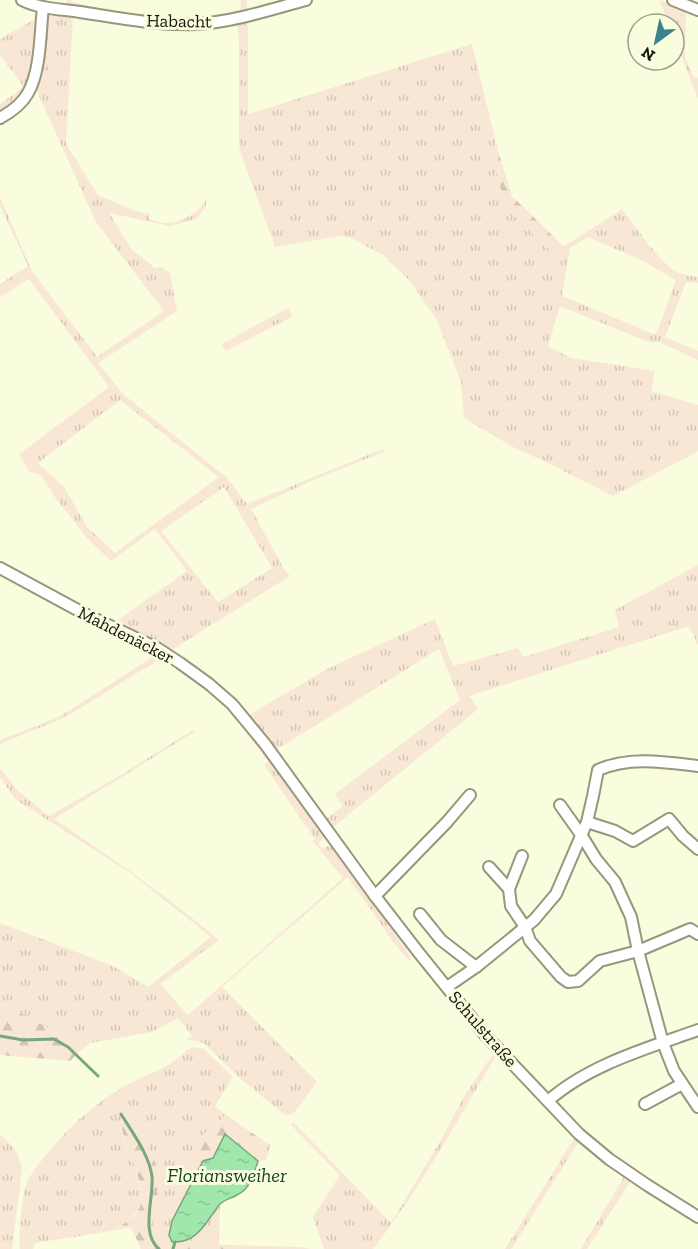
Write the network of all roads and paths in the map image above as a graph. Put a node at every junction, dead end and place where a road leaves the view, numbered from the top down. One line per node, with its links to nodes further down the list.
1 (22, 0): 4 (street, Habacht)
2 (306, 0): 4 (street, Habacht)
3 (673, 0): 5 (street)
4 (43, 7): 6 (street)
5 (698, 10)
6 (0, 118)
7 (0, 568): 10 (street, Mahdenäcker)
8 (698, 766): 12 (street)
9 (470, 795): 18 (street)
10 (307, 802): 18 (street, Schulstraße)
11 (560, 805): 13 (street)
12 (587, 822): 13 (street); 14 (street)
13 (582, 836): 20 (street); 22 (street)
14 (698, 849)
15 (522, 856): 17 (street)
16 (489, 867): 17 (street)
17 (509, 889): 20 (street)
18 (375, 896): 24 (street, Schulstraße)
19 (420, 914): 23 (street)
20 (525, 927): 22 (street); 23 (street)
21 (698, 934): 22 (street)
22 (638, 951): 26 (street)
23 (477, 967): 24 (street)
24 (447, 987): 28 (street, Schulstraße)
25 (698, 1030): 26 (street)
26 (663, 1043): 27 (street); 28 (street)
27 (682, 1084): 29 (street); 30 (street)
28 (549, 1101): 31 (street, Schulstraße)
29 (645, 1104)
30 (698, 1107)
31 (698, 1217)

